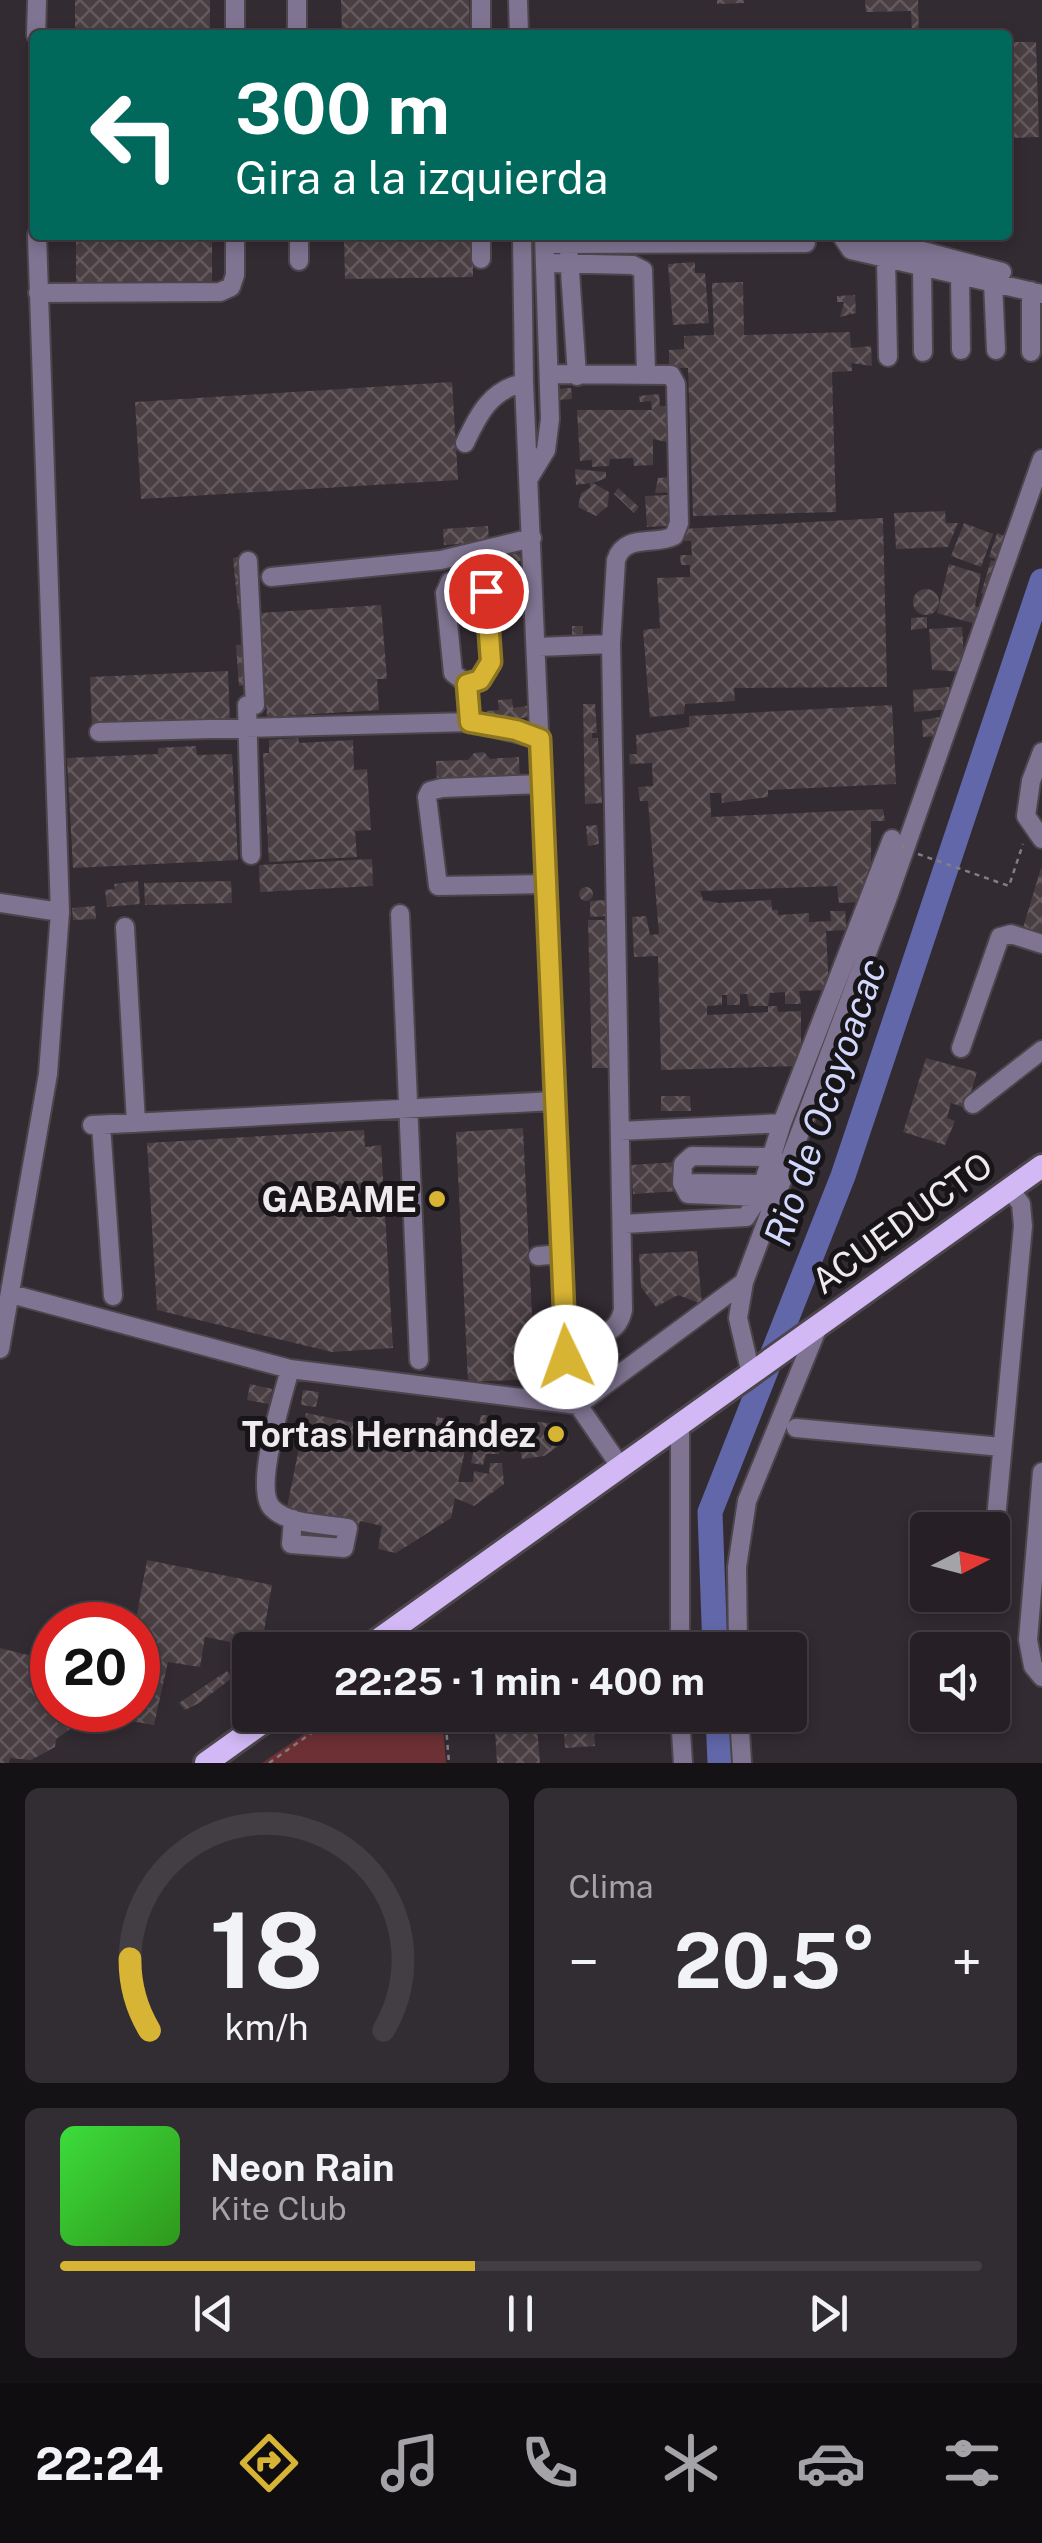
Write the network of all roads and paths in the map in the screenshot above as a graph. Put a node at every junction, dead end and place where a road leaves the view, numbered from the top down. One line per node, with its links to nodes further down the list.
1 (37, 0): 6 (street)
2 (234, 0): 7 (street)
3 (297, 0): 8 (street)
4 (481, 0): 9 (street)
5 (518, 0): 10 (street)
6 (36, 30)
7 (234, 30)
8 (297, 30)
9 (481, 30)
10 (519, 30)
11 (37, 240): 29 (street)
12 (235, 240): 29 (street)
13 (299, 240): 23 (street)
14 (481, 240): 22 (street)
15 (522, 240): 38 (street)
16 (844, 240): 21 (street)
17 (878, 240): 28 (street)
18 (806, 243): 19 (street)
19 (568, 244): 20 (street); 24 (street)
20 (545, 247): 24 (street); 36 (street)
21 (886, 258): 25 (street); 34 (street)
22 (481, 259)
23 (299, 261)
24 (569, 264): 35 (street); 37 (street)
25 (922, 266): 26 (street); 32 (street)
26 (960, 275): 27 (street); 30 (street)
27 (993, 282): 28 (street); 31 (street)
28 (1038, 290): 33 (street)
29 (38, 293): 59 (street)
30 (961, 350)
31 (996, 350)
32 (923, 352)
33 (1032, 352)
34 (888, 357)
35 (646, 373): 37 (street); 45 (street)
36 (548, 374): 37 (street); 41 (street)
37 (577, 376)
38 (524, 384): 39 (street); 41 (street)
39 (465, 443)
40 (1042, 459): 79 (street)
41 (529, 478): 42 (street)
42 (532, 538): 44 (street); 46 (street)
43 (248, 561): 49 (street)
44 (272, 577)
45 (611, 644): 46 (street); 70 (street)
46 (538, 647): 51 (street)
47 (467, 684): 47 (street); 48 (street)
48 (470, 722): 49 (street); 51 (street)
49 (248, 726): 50 (street); 56 (street)
50 (99, 732)
51 (540, 739): 53 (street)
52 (1042, 752): 54 (street)
53 (542, 784): 57 (street); 57 (street)
54 (1039, 837): 55 (path)
55 (897, 842): 69 (street)
56 (251, 855)
57 (546, 884): 65 (street)
58 (0, 903): 59 (street)
59 (60, 912): 78 (street)
60 (400, 914): 67 (street)
61 (125, 928): 68 (street)
62 (1042, 944): 63 (street)
63 (961, 1048)
64 (1042, 1050): 66 (street)
65 (554, 1101): 67 (street); 76 (street)
66 (974, 1104)
67 (406, 1109): 68 (street); 86 (street)
68 (136, 1122): 81 (street)
69 (782, 1122): 70 (street); 71 (street)
70 (620, 1131): 75 (street)
71 (774, 1157): 74 (street); 74 (street)
72 (1042, 1166): 73 (main road, ACUEDUCTO)
73 (1010, 1189): 83 (main road, ACUEDUCTO); 92 (street)
74 (761, 1191): 75 (street)
75 (624, 1224): 84 (street)
76 (560, 1254): 77 (street); 84 (street)
77 (538, 1256)
78 (8, 1271): 80 (street)
79 (744, 1282): 88 (street); 89 (street)
80 (11, 1294): 85 (street); 87 (street)
81 (113, 1296)
82 (691, 1307): 89 (street)
83 (810, 1332): 88 (main road, ACUEDUCTO); 99 (street)
84 (564, 1333): 89 (street)
85 (0, 1349)
86 (418, 1360)
87 (290, 1369): 89 (street); 96 (street)
88 (757, 1370): 90 (main road, ACUEDUCTO)
89 (576, 1399): 93 (street)
90 (680, 1427): 93 (main road, ACUEDUCTO); 98 (street)
91 (796, 1428): 92 (street)
92 (1002, 1447): 95 (street)
93 (620, 1466): 97 (main road, ACUEDUCTO)
94 (1042, 1472): 100 (street)
95 (996, 1512)
96 (293, 1519)
97 (389, 1632)
98 (680, 1632)
99 (738, 1632)
100 (1042, 1677)
101 (249, 1732): 106 (main road)
102 (313, 1732): 107 (path)
103 (447, 1732): 108 (path)
104 (681, 1732): 109 (street)
105 (741, 1732): 110 (street)
106 (206, 1763)
107 (268, 1763)
108 (448, 1763)
109 (683, 1763)
110 (742, 1763)

